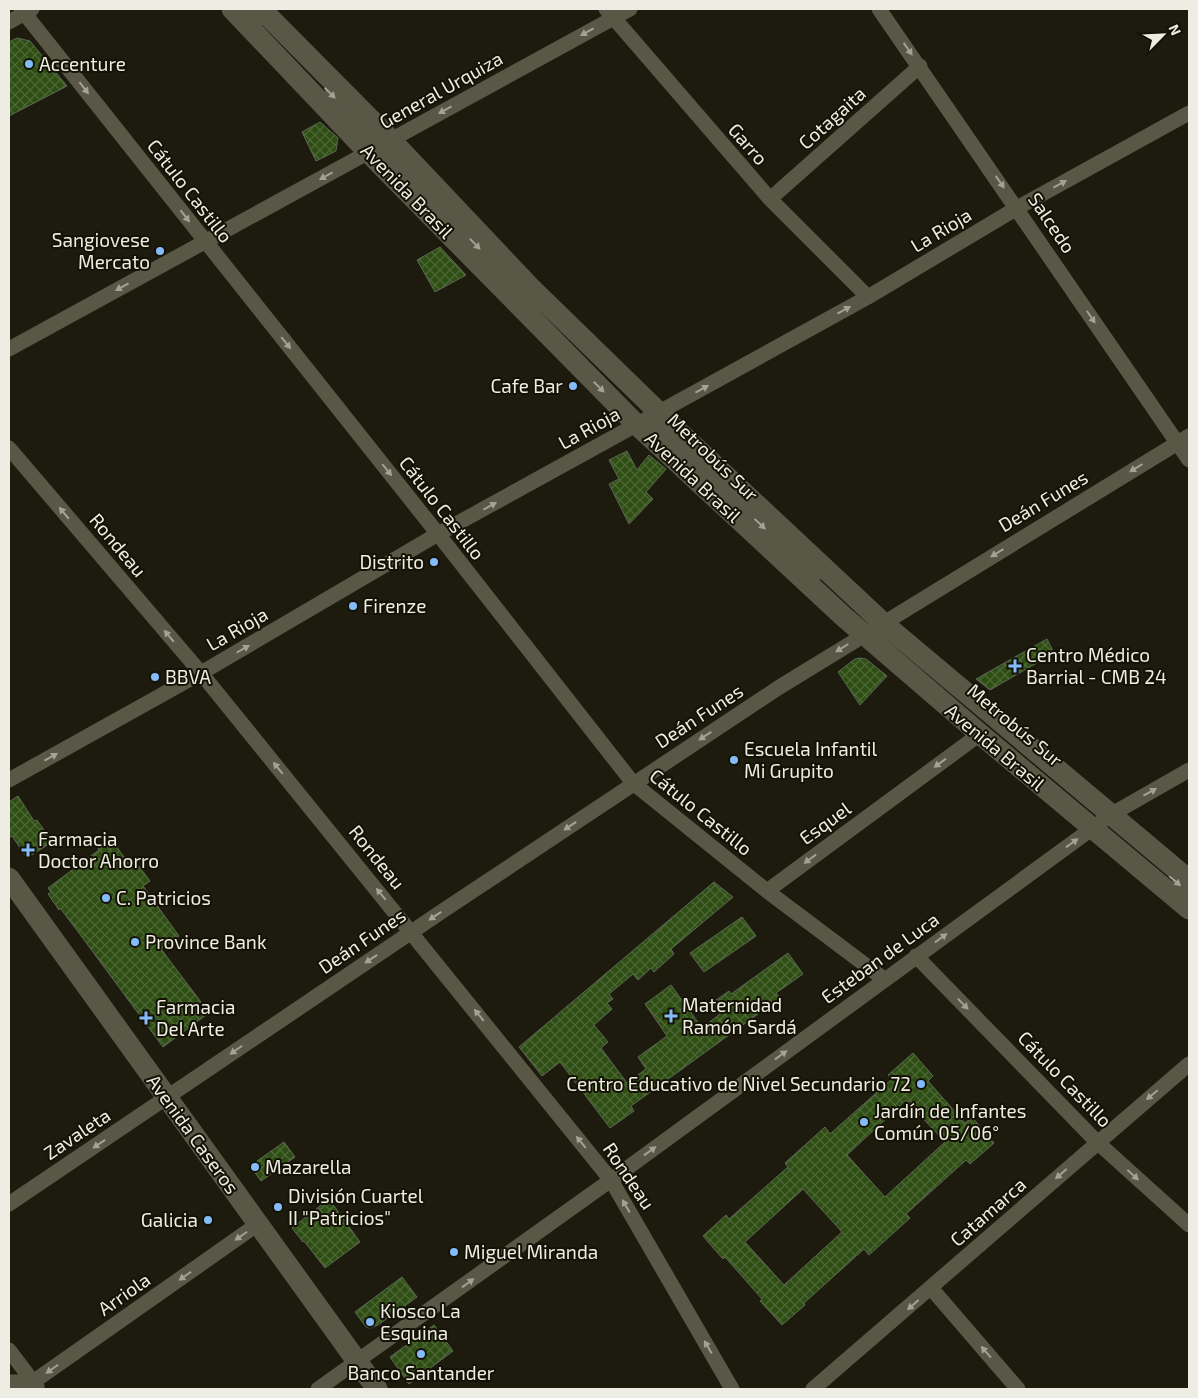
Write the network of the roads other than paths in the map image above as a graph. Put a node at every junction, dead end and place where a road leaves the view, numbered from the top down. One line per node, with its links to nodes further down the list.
1 (232, 9): 13 (main road, Avenida Brasil)
2 (246, 9): 9 (lane)
3 (261, 9): 13 (main road, Avenida Brasil)
4 (630, 9): 7 (street, General Urquiza)
5 (879, 9): 10 (street, Salcedo, one-way to 10)
6 (26, 10): 8 (street); 16 (street, Cátulo Castillo, one-way to 16)
7 (610, 13): 13 (street, General Urquiza, one-way to 13); 14 (street, Garro)
8 (9, 22)
9 (267, 29)
10 (920, 66): 14 (street, Cotagaita); 15 (street, Salcedo, one-way to 15)
11 (321, 84): 13 (lane, one-way to 13)
12 (1189, 113): 15 (street, La Rioja, one-way to 12)
13 (380, 146): 16 (street, General Urquiza, one-way to 16); 17 (lane, one-way to 17); 21 (main road, Avenida Brasil)
14 (770, 200): 18 (street, Garro)
15 (1017, 208): 18 (street, La Rioja); 22 (street, Salcedo, one-way to 22)
16 (205, 242): 19 (street, General Urquiza, one-way to 19); 25 (street, Cátulo Castillo, one-way to 25)
17 (515, 287)
18 (868, 297): 21 (street, La Rioja, one-way to 18)
19 (9, 349)
20 (590, 358): 21 (lane, Metrobús Sur)
21 (646, 414): 25 (street, La Rioja, one-way to 21); 26 (lane, Metrobús Sur, one-way to 26); 27 (main road, Avenida Brasil)
22 (1183, 439): 24 (street, Salcedo); 27 (street, Deán Funes, one-way to 27)
23 (9, 448): 28 (street, Rondeau, one-way to 23)
24 (1189, 460)
25 (438, 534): 28 (street, La Rioja, one-way to 25); 32 (street, Cátulo Castillo)
26 (824, 582)
27 (874, 628): 29 (main road, Avenida Brasil); 32 (street, Deán Funes, one-way to 32); 33 (main road, Avenida Brasil)
28 (201, 673): 31 (street, La Rioja, one-way to 28); 40 (street, Rondeau, one-way to 28)
29 (980, 734): 33 (main road, Avenida Brasil); 37 (street, Esquel, one-way to 37)
30 (1189, 770): 33 (street, Esteban de Luca, one-way to 30)
31 (9, 780)
32 (633, 783): 37 (street, Cátulo Castillo); 40 (street, Deán Funes, one-way to 40)
33 (1103, 821): 36 (main road, Avenida Brasil); 39 (main road, Avenida Brasil); 41 (street, Esteban de Luca, one-way to 33)
34 (1168, 875): 38 (lane, one-way to 38)
35 (9, 878): 44 (main road, Avenida Caseros)
36 (1189, 880)
37 (767, 891): 42 (street, Cátulo Castillo)
38 (1189, 894)
39 (1189, 909)
40 (411, 932): 44 (street, Deán Funes, one-way to 44); 46 (street, Rondeau, one-way to 40)
41 (916, 956): 42 (street, Esteban de Luca); 45 (street, Cátulo Castillo, one-way to 45)
42 (884, 978): 46 (street, Esteban de Luca, one-way to 42)
43 (1189, 1064): 45 (street, Catamarca, one-way to 45)
44 (168, 1098): 47 (street, Zavaleta, one-way to 47); 48 (main road, Avenida Caseros)
45 (1097, 1142): 49 (street, Cátulo Castillo, one-way to 49); 50 (street, Catamarca, one-way to 50)
46 (611, 1180): 52 (street, Esteban de Luca, one-way to 46); 57 (street, Rondeau, one-way to 46)
47 (9, 1204)
48 (258, 1224): 52 (main road, Avenida Caseros); 54 (street, Arriola, one-way to 54)
49 (1189, 1225)
50 (932, 1288): 58 (street, Catamarca, one-way to 58); 59 (street, one-way to 50)
51 (9, 1350): 54 (street)
52 (357, 1362): 55 (street, Esteban de Luca); 56 (main road, Avenida Caseros)
53 (9, 1382): 54 (street)
54 (36, 1386)
55 (318, 1389)
56 (377, 1389)
57 (732, 1389)
58 (814, 1389)
59 (1018, 1389)

